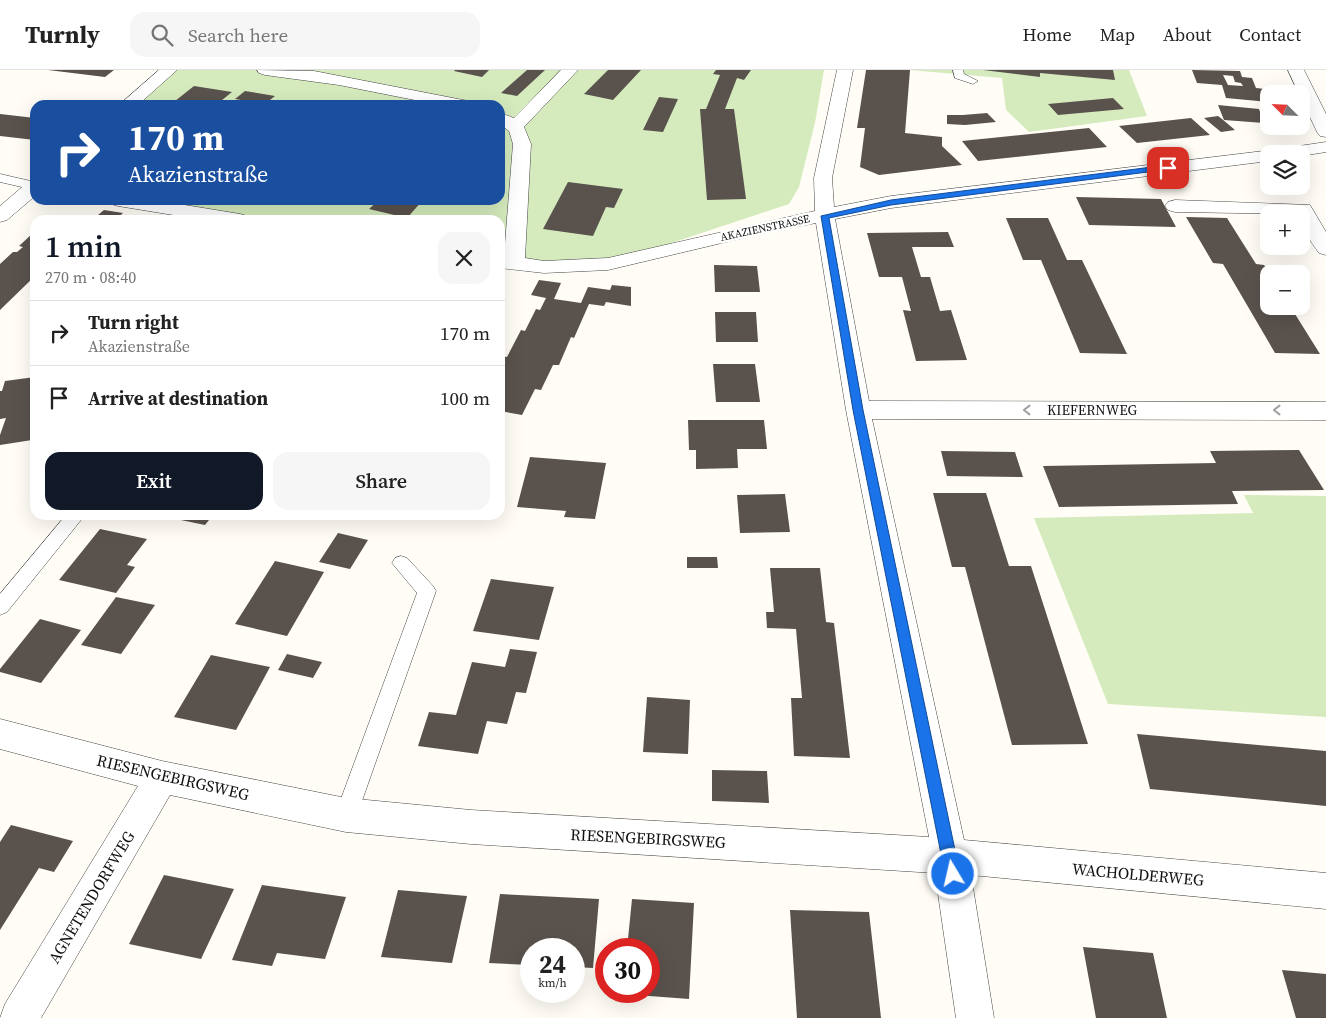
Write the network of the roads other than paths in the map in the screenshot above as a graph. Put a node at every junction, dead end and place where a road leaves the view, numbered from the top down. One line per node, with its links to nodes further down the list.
1 (169, 70): 8 (street)
2 (265, 70): 9 (street)
3 (570, 70): 10 (street)
4 (845, 70): 22 (street)
5 (958, 70): 7 (lane)
6 (1296, 70): 11 (street)
7 (973, 81)
8 (134, 100)
9 (439, 100)
10 (508, 122): 24 (street)
11 (1326, 132)
12 (1326, 147): 13 (street)
13 (1310, 149)
14 (1260, 156): 22 (street, AKAZIENSTRASSE)
15 (0, 178): 16 (lane)
16 (30, 185)
17 (30, 190): 21 (street)
18 (148, 205): 20 (street)
19 (1175, 206): 23 (street)
20 (210, 215)
21 (0, 216)
22 (825, 216): 24 (street, AKAZIENSTRASSE); 25 (street)
23 (1326, 249)
24 (507, 263)
25 (858, 410): 26 (street, KIEFERNWEG, one-way to 25); 33 (street)
26 (1326, 411)
27 (72, 520): 29 (lane)
28 (402, 563): 32 (lane)
29 (0, 607)
30 (0, 734): 31 (street, RIESENGEBIRGSWEG)
31 (162, 777): 32 (street, RIESENGEBIRGSWEG); 35 (street, AGNETENDORFWEG)
32 (346, 815): 33 (street, RIESENGEBIRGSWEG)
33 (950, 856): 34 (street, WACHOLDERWEG); 36 (street)
34 (1326, 891)
35 (19, 1018)
36 (975, 1018)

